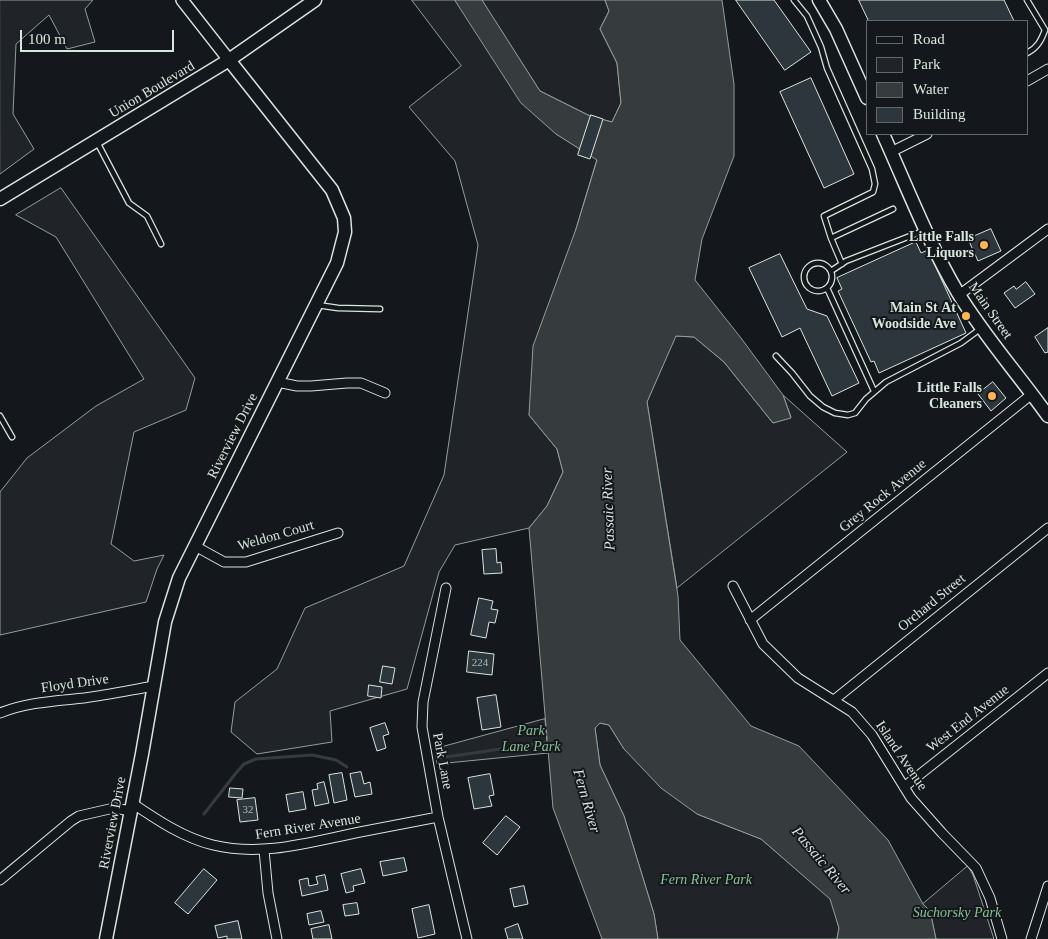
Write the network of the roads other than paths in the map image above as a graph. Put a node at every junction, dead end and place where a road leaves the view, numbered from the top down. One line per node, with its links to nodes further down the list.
1 (182, 0): 7 (street, Riverview Drive)
2 (315, 0): 7 (main road, Union Boulevard)
3 (794, 0): 19 (lane)
4 (819, 0): 10 (main road)
5 (1027, 0): 6 (lane)
6 (1028, 52)
7 (229, 60): 13 (main road, Union Boulevard); 25 (main road, Riverview Drive)
8 (1048, 69): 9 (street)
9 (1028, 80)
10 (866, 96)
11 (883, 135): 14 (main road, Main Street)
12 (925, 135): 14 (street)
13 (96, 141): 15 (main road, Union Boulevard); 20 (lane)
14 (891, 152): 18 (main road, Main Street)
15 (0, 199)
16 (893, 209): 19 (lane)
17 (1048, 229): 24 (street)
18 (925, 230): 21 (lane); 24 (main road, Main Street)
19 (831, 238): 21 (lane)
20 (161, 244)
21 (842, 264): 22 (lane)
22 (831, 271): 23 (lane); 23 (lane)
23 (827, 288): 30 (lane)
24 (959, 295): 27 (main road, Main Street)
25 (316, 305): 26 (lane); 29 (main road, Riverview Drive)
26 (380, 309)
27 (981, 328): 30 (lane); 32 (main road, Main Street)
28 (776, 356): 30 (lane)
29 (277, 382): 31 (street); 38 (main road, Riverview Drive)
30 (874, 391)
31 (385, 393)
32 (1032, 394): 34 (main road, Main Street); 41 (street, Grey Rock Avenue)
33 (0, 416): 35 (lane)
34 (1048, 416)
35 (12, 437)
36 (1048, 528): 44 (street, Orchard Street)
37 (338, 533): 38 (street, Weldon Court)
38 (195, 546): 43 (main road, Riverview Drive)
39 (733, 586): 41 (street, Island Avenue)
40 (446, 588): 48 (street, Park Lane)
41 (750, 620): 44 (street, Island Avenue)
42 (1048, 673): 46 (street, West End Avenue)
43 (154, 686): 45 (street, Floyd Drive); 47 (main road, Riverview Drive)
44 (834, 700): 46 (street, Island Avenue)
45 (0, 713)
46 (904, 787): 55 (street, Island Avenue)
47 (132, 807): 49 (street, Fern River Avenue); 50 (street); 52 (main road, Riverview Drive)
48 (438, 817): 49 (street, Fern River Avenue); 54 (street, Park Lane)
49 (264, 850): 53 (street)
50 (0, 880)
51 (1048, 886): 56 (street)
52 (106, 939)
53 (277, 939)
54 (467, 939)
55 (1002, 939)
56 (1031, 939)

